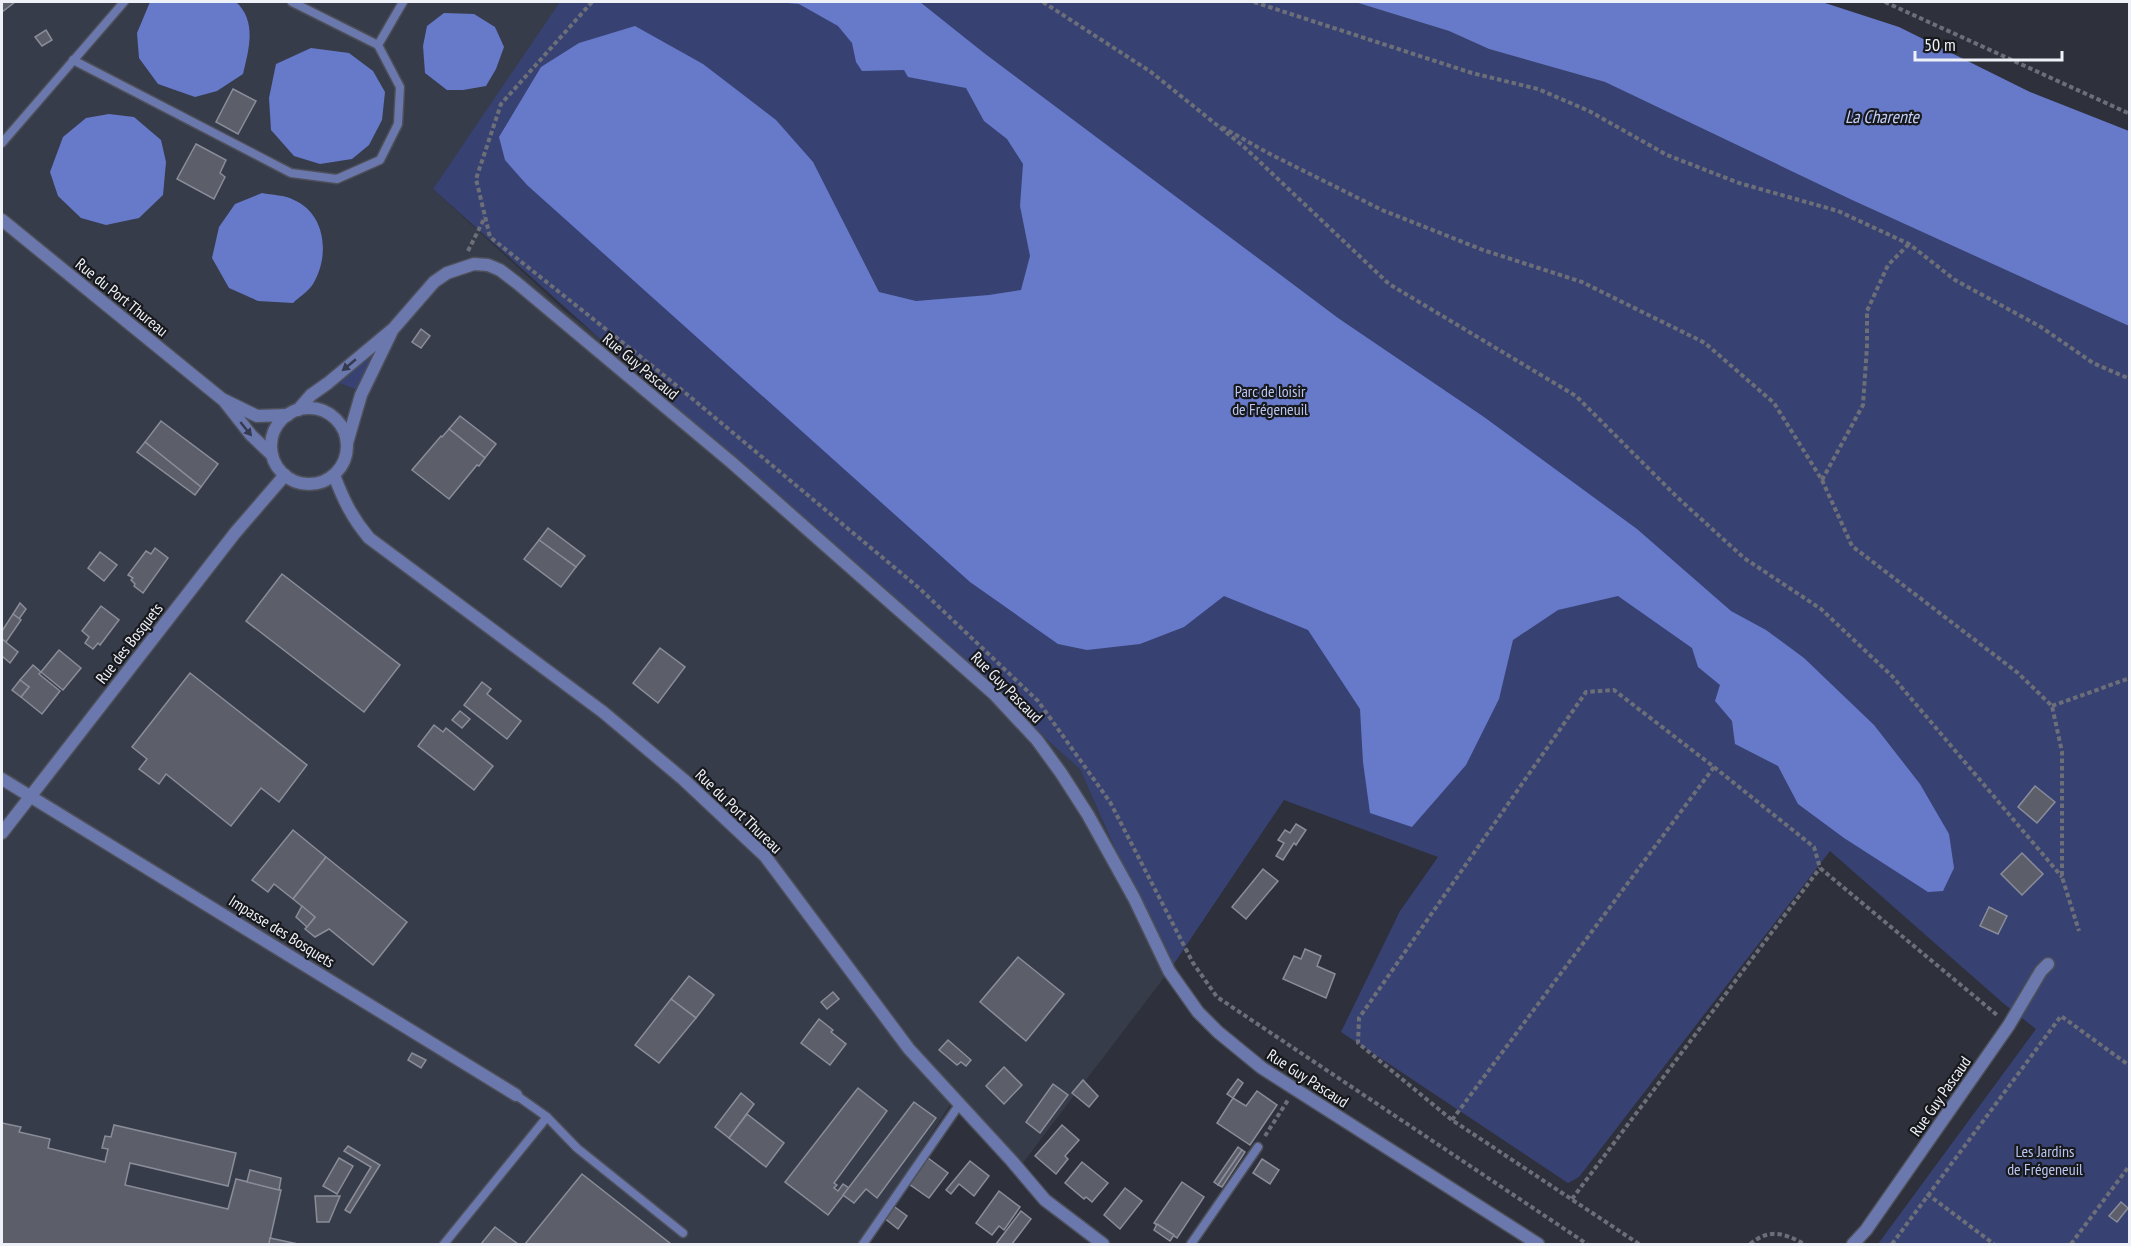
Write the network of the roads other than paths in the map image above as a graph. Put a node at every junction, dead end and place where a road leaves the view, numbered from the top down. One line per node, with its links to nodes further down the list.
1 (124, 2): 5 (lane)
2 (292, 2): 4 (lane)
3 (403, 2): 4 (lane)
4 (378, 45): 5 (lane)
5 (72, 60): 6 (lane)
6 (2, 143)
7 (2, 220): 9 (street, Rue du Port Thureau)
8 (394, 327): 10 (street, Rue Guy Pascaud, one-way to 10); 11 (street, Rue Guy Pascaud); 28 (street, Rue Guy Pascaud)
9 (222, 399): 10 (street, Rue du Port Thureau); 12 (street, Rue du Port Thureau, one-way to 12)
10 (293, 413): 11 (street); 12 (street)
11 (347, 444): 14 (street)
12 (272, 455): 13 (street)
13 (285, 475): 14 (street); 16 (street, Rue des Bosquets)
14 (334, 475): 20 (street, Rue du Port Thureau)
15 (2, 779): 16 (street, Impasse des Bosquets)
16 (30, 796): 17 (street, Rue des Bosquets); 19 (street, Impasse des Bosquets)
17 (2, 833)
18 (2048, 964): 29 (street, Rue Guy Pascaud)
19 (516, 1095): 21 (lane)
20 (959, 1105): 25 (lane); 26 (street, Rue du Port Thureau)
21 (547, 1117): 23 (lane); 24 (lane)
22 (1258, 1147): 27 (lane)
23 (682, 1233)
24 (444, 1245)
25 (863, 1245)
26 (1103, 1245)
27 (1191, 1245)
28 (1538, 1245)
29 (1853, 1245)

